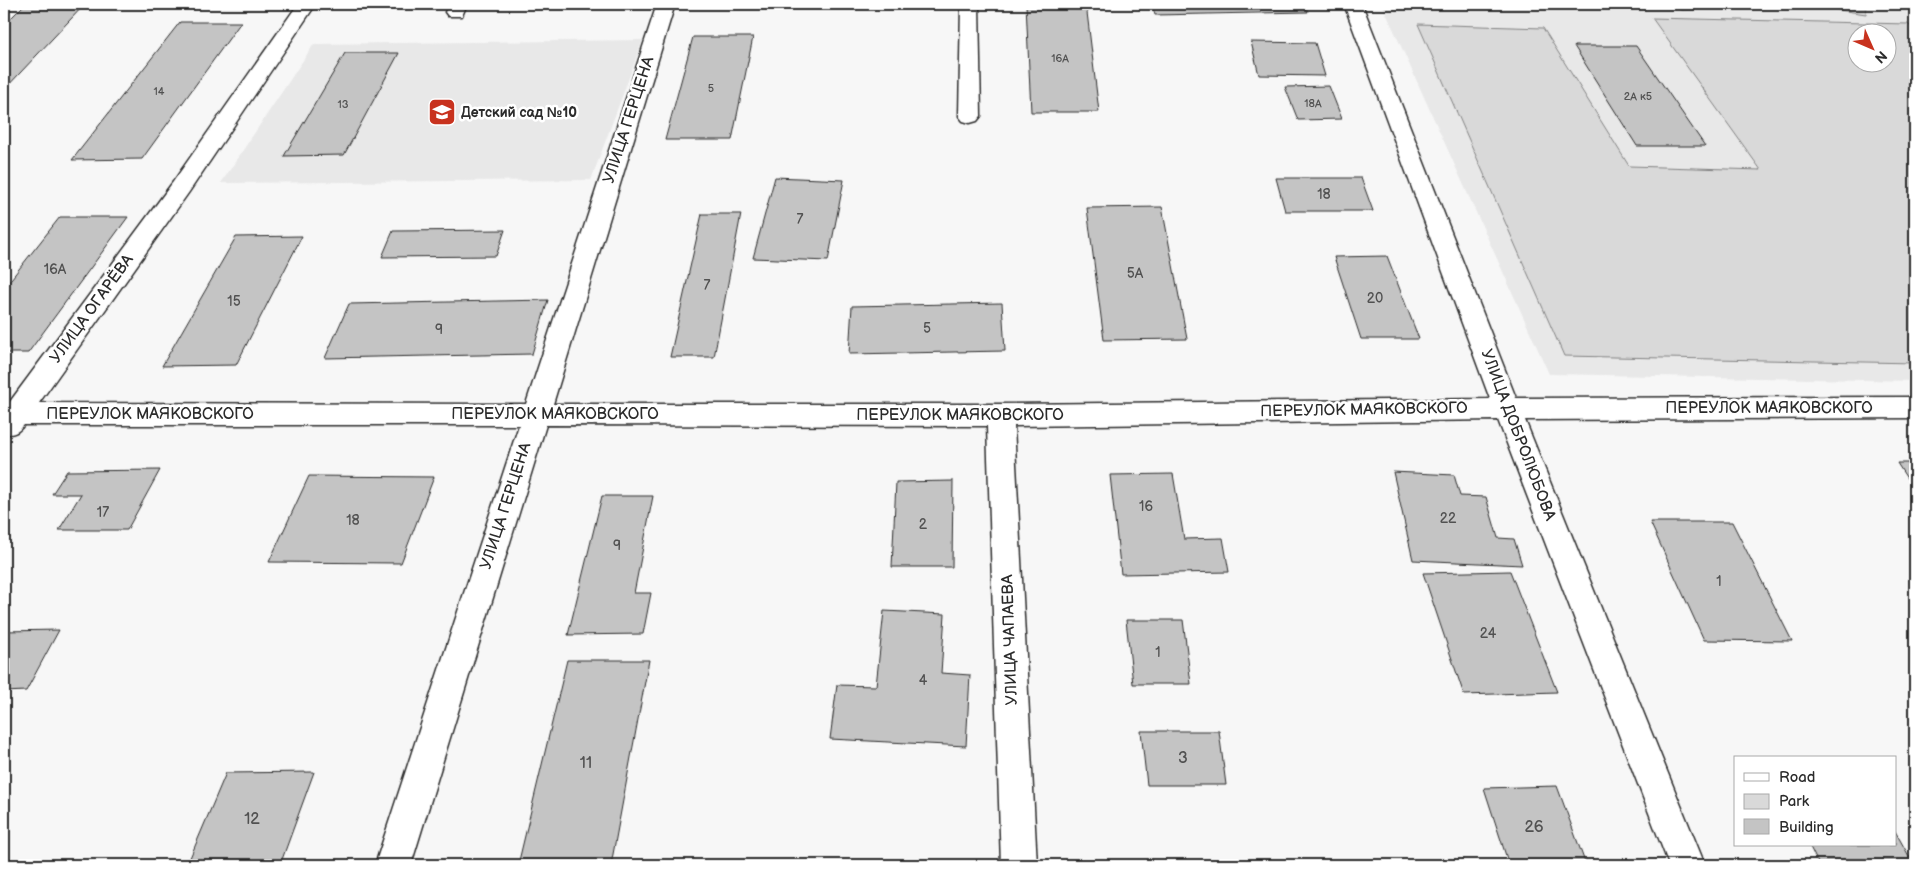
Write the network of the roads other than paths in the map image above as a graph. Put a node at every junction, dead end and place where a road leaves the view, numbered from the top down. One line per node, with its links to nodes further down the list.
1 (307, 4): 10 (street, УЛИЦА ОГАРЁВА)
2 (666, 4): 8 (street, УЛИЦА ГЕРЦЕНА)
3 (970, 4): 5 (street)
4 (1352, 4): 6 (street, УЛИЦА ДОБРОЛЮБОВА)
5 (970, 116)
6 (1507, 408): 7 (street, ПЕРЕУЛОК МАЯКОВСКОГО); 9 (street, ПЕРЕУЛОК МАЯКОВСКОГО); 13 (street, УЛИЦА ДОБРОЛЮБОВА)
7 (1915, 408)
8 (535, 414): 9 (street, ПЕРЕУЛОК МАЯКОВСКОГО); 10 (street, ПЕРЕУЛОК МАЯКОВСКОГО); 11 (street, УЛИЦА ГЕРЦЕНА)
9 (1000, 415): 12 (street, УЛИЦА ЧАПАЕВА)
10 (8, 420)
11 (393, 865)
12 (1019, 865)
13 (1687, 865)

